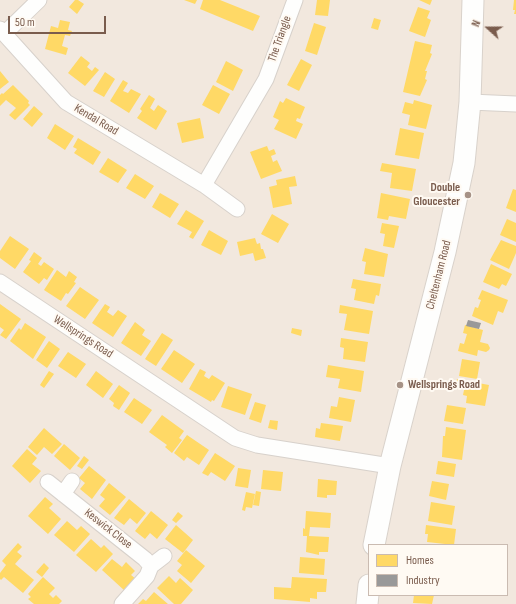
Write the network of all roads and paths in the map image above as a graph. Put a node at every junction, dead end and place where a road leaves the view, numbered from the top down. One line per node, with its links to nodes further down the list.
1 (38, 0): 4 (street, Kendal Road)
2 (295, 0): 7 (street, The Triangle)
3 (473, 0): 5 (main road, Cheltenham Road)
4 (2, 32): 7 (street, Kendal Road)
5 (470, 102): 6 (street); 10 (main road, Cheltenham Road)
6 (516, 104)
7 (204, 185): 8 (street, Kendal Road)
8 (237, 209)
9 (0, 282): 10 (street, Wellsprings Road)
10 (390, 466): 14 (main road, Cheltenham Road)
11 (72, 481): 13 (street)
12 (48, 482): 13 (street, Keswick Close)
13 (63, 494): 16 (street, Keswick Close)
14 (374, 544)
15 (164, 556): 16 (street)
16 (151, 566): 17 (street)
17 (122, 604)

